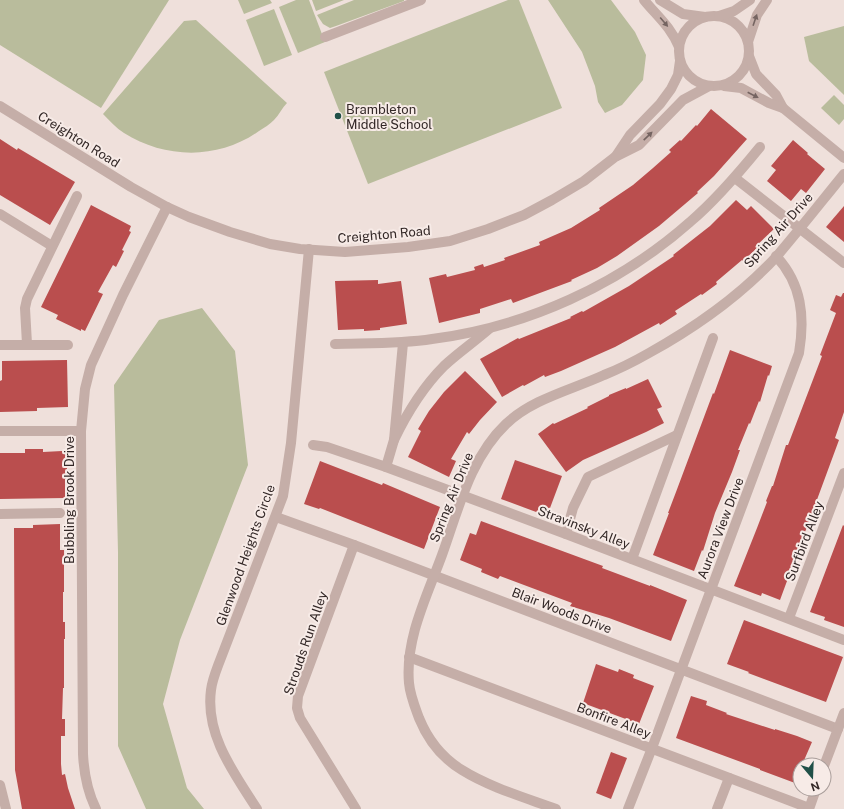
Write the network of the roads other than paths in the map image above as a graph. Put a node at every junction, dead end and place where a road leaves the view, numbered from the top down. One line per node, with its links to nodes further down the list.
1 (421, 0): 8 (street)
2 (644, 0): 10 (street, one-way to 10)
3 (660, 0): 7 (street)
4 (750, 0): 6 (street, Creighton Road)
5 (767, 0): 9 (street, Creighton Road, one-way to 5)
6 (718, 16): 7 (street, Creighton Road); 9 (street, Creighton Road)
7 (705, 17): 10 (street, Creighton Road)
8 (325, 37)
9 (748, 42): 11 (street, Creighton Road)
10 (679, 47): 12 (street, Creighton Road)
11 (749, 56): 14 (street, Creighton Road); 16 (street)
12 (680, 60): 13 (street, Creighton Road); 18 (street, Creighton Road)
13 (709, 86): 14 (street, Creighton Road); 18 (street, Creighton Road, one-way to 13)
14 (723, 86): 16 (street, one-way to 16)
15 (0, 106): 23 (street, Creighton Road)
16 (783, 108): 19 (street)
17 (760, 148): 21 (street)
18 (615, 157): 27 (street, Creighton Road)
19 (844, 158)
20 (844, 174): 25 (street, Spring Air Drive)
21 (735, 178): 25 (street); 30 (street)
22 (76, 196): 26 (street)
23 (167, 207): 27 (street, Creighton Road); 38 (street, Bubbling Brook Drive)
24 (0, 214): 26 (street)
25 (800, 228): 28 (street, Spring Air Drive); 29 (street)
26 (52, 246): 33 (street)
27 (309, 250): 47 (street, Glenwood Heights Circle)
28 (776, 256): 44 (street, Spring Air Drive); 52 (street, Aurora View Drive)
29 (844, 263)
30 (490, 328): 32 (street); 40 (street)
31 (713, 338): 39 (street)
32 (403, 343): 34 (street); 40 (street)
33 (27, 344): 35 (street); 36 (street)
34 (335, 344)
35 (0, 345)
36 (68, 345)
37 (0, 431): 38 (street)
38 (81, 431): 66 (street, Bubbling Brook Drive)
39 (677, 435): 48 (street); 50 (street)
40 (394, 440): 42 (street)
41 (313, 445): 42 (street, Stravinsky Alley)
42 (386, 467): 44 (street, Stravinsky Alley)
43 (844, 473): 53 (street, Surfbird Alley)
44 (463, 496): 48 (street, Stravinsky Alley); 51 (street, Spring Air Drive)
45 (60, 513): 46 (street)
46 (0, 514)
47 (276, 517): 49 (street, Blair Woods Drive); 67 (street, Glenwood Heights Circle)
48 (566, 534): 50 (street, Stravinsky Alley)
49 (354, 545): 51 (street, Blair Woods Drive); 68 (street, Strouds Run Alley)
50 (632, 559): 52 (street, Stravinsky Alley)
51 (434, 575): 55 (street, Spring Air Drive); 56 (street, Blair Woods Drive)
52 (711, 590): 53 (street, Stravinsky Alley); 56 (street, Aurora View Drive)
53 (789, 618): 54 (street, Stravinsky Alley)
54 (844, 640)
55 (409, 657): 59 (street, Bonfire Alley); 69 (street, Spring Air Drive)
56 (682, 670): 58 (street, Blair Woods Drive); 59 (street, Aurora View Drive)
57 (844, 713): 58 (street)
58 (838, 728): 60 (street)
59 (652, 748): 61 (street, Bonfire Alley); 70 (street, Aurora View Drive)
60 (827, 757)
61 (729, 778): 64 (street, Bonfire Alley); 71 (street)
62 (0, 785): 65 (street)
63 (813, 797): 64 (street)
64 (809, 808)
65 (6, 809)
66 (96, 809)
67 (256, 809)
68 (356, 809)
69 (556, 809)
70 (628, 809)
71 (718, 809)

